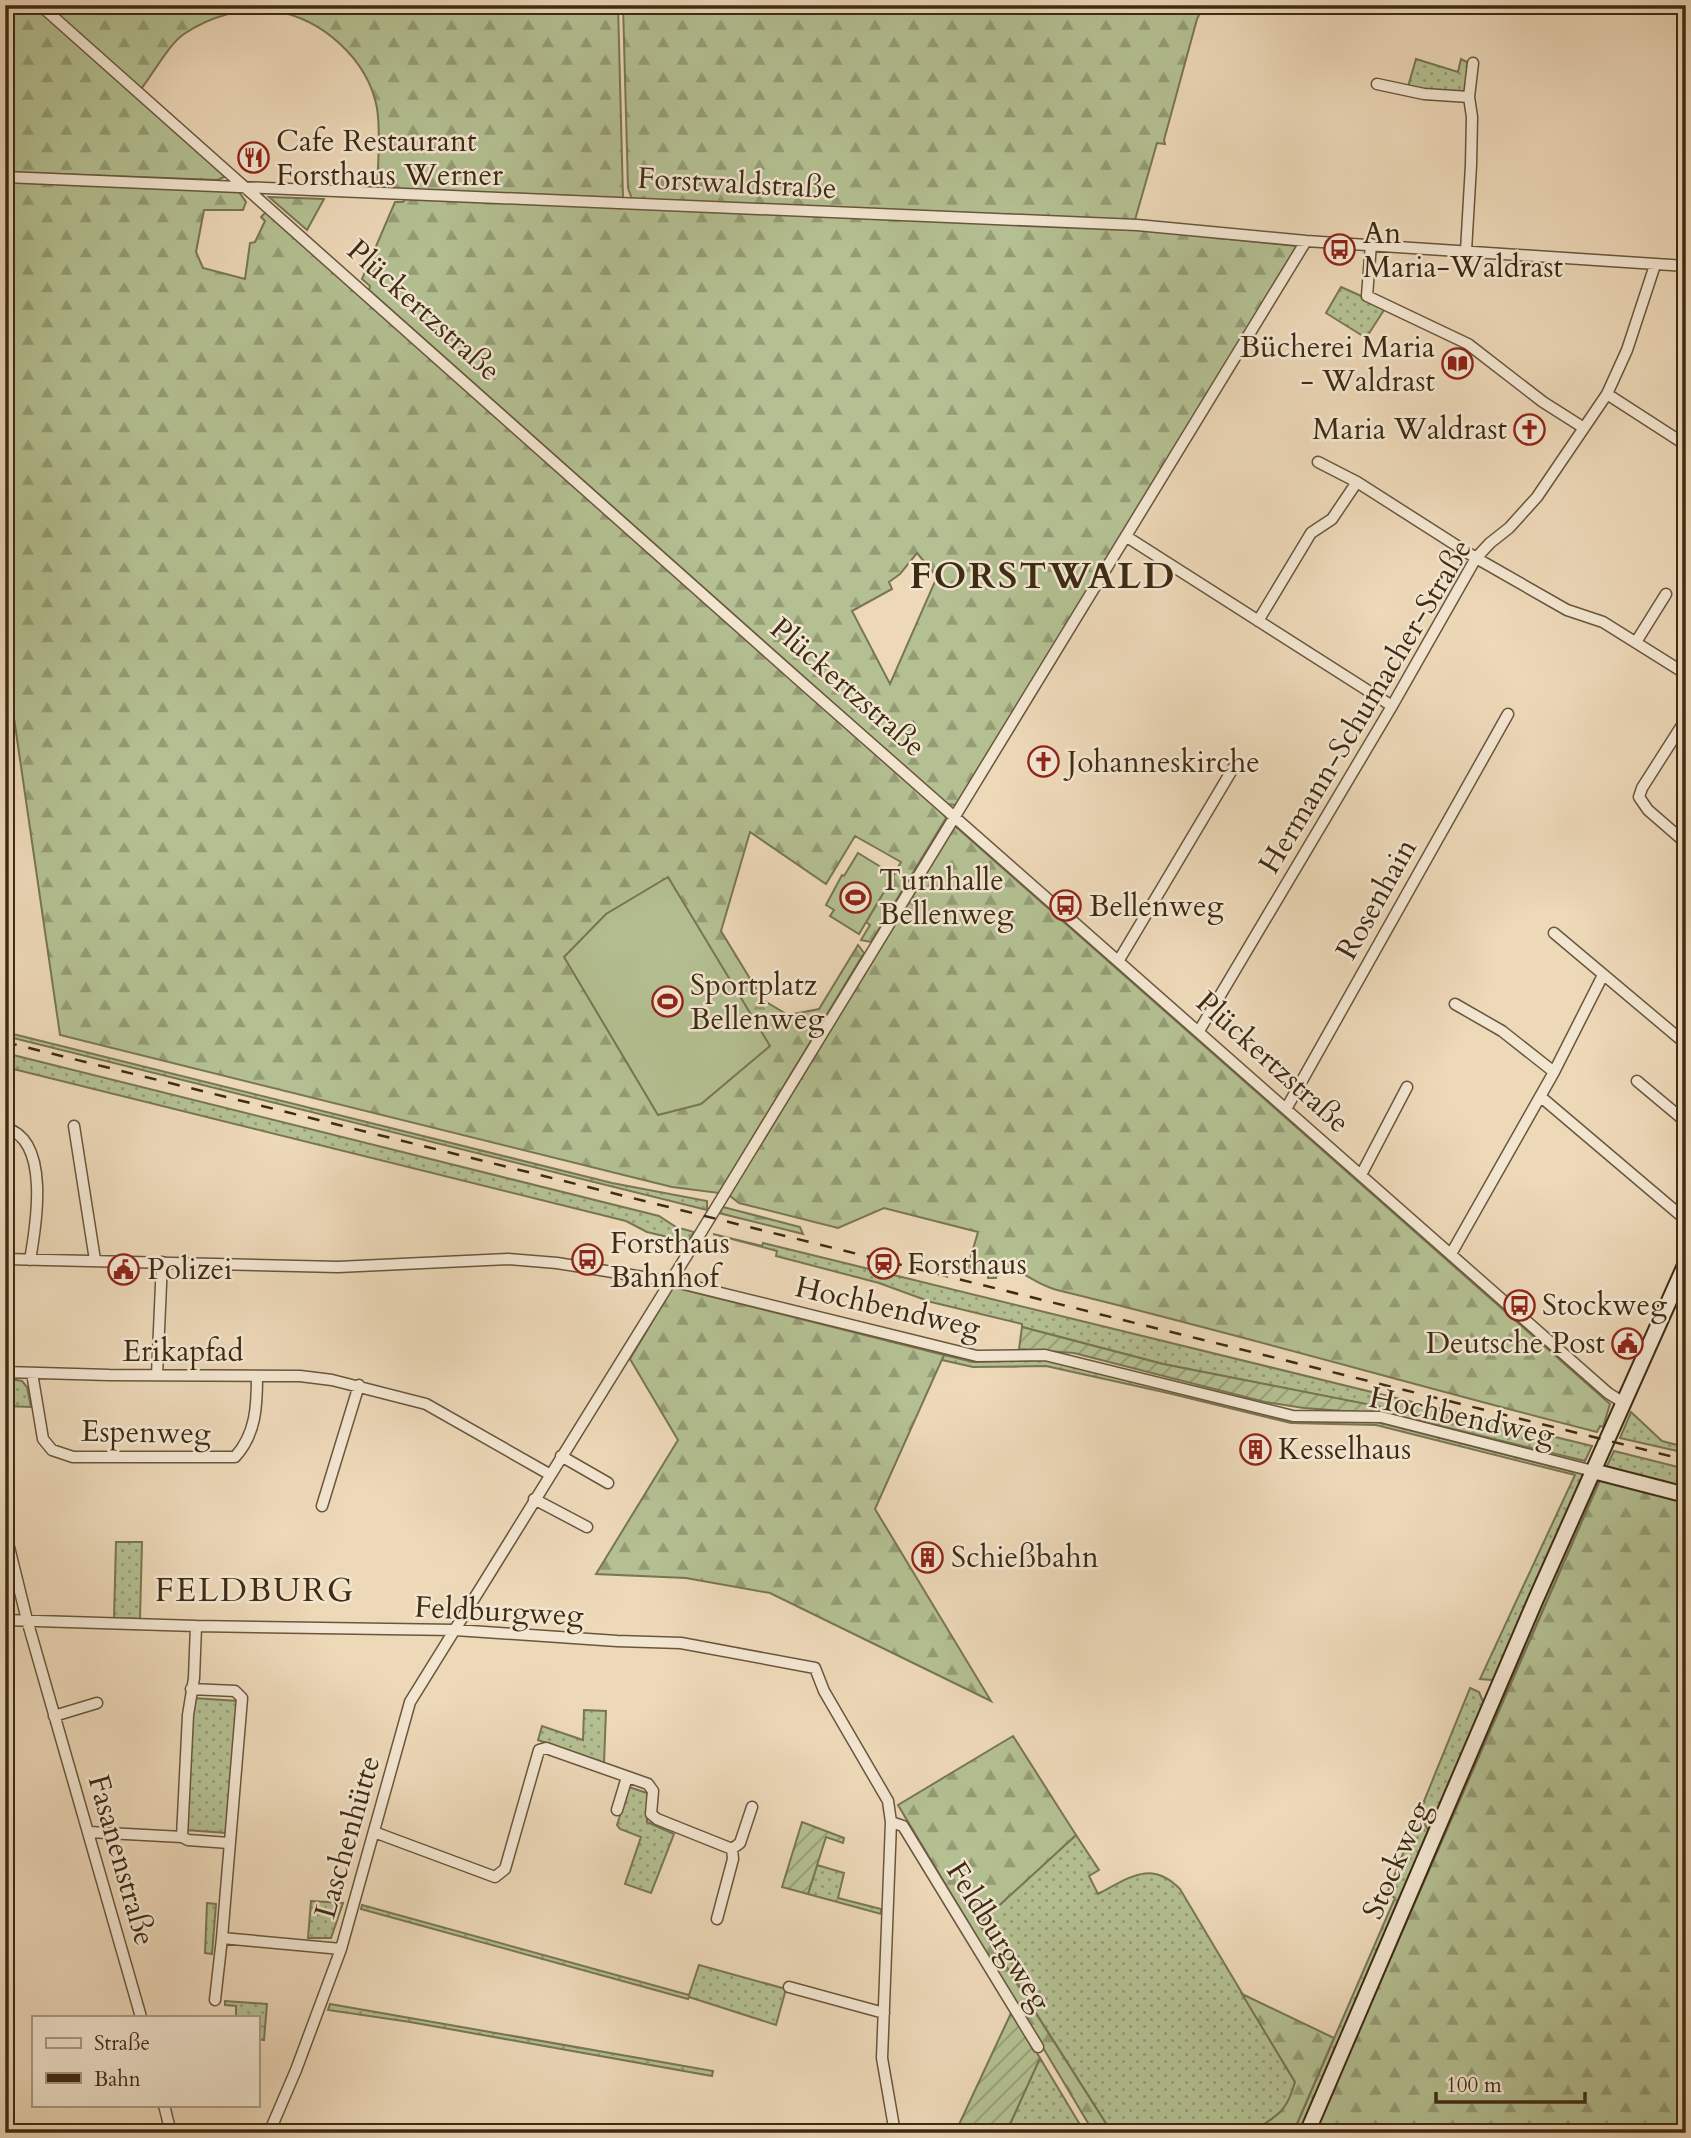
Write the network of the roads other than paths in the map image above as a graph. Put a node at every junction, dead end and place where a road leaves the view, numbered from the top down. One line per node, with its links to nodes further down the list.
1 (40, 5): 6 (street, Plückertzstraße)
2 (1473, 63): 4 (street)
3 (1377, 84): 4 (street)
4 (1469, 97): 9 (street)
5 (5, 177): 6 (street, Forstwaldstraße)
6 (244, 187): 7 (street, Forstwaldstraße); 27 (street, Plückertzstraße)
7 (1306, 241): 8 (street, Forstwaldstraße); 17 (street)
8 (1371, 244): 9 (street, Forstwaldstraße); 13 (street)
9 (1466, 251): 10 (street, Forstwaldstraße)
10 (1655, 265): 11 (street, Forstwaldstraße); 12 (street, Hermann-Schumacher-Straße)
11 (1686, 266)
12 (1607, 394): 13 (street, Hermann-Schumacher-Straße); 14 (street)
13 (1584, 428): 18 (street, Hermann-Schumacher-Straße)
14 (1686, 445)
15 (1318, 462): 16 (street)
16 (1357, 482): 18 (street); 20 (street)
17 (1126, 537): 20 (street); 27 (street)
18 (1476, 558): 21 (street); 23 (street, Hermann-Schumacher-Straße)
19 (1666, 594): 21 (street)
20 (1258, 621): 23 (street)
21 (1636, 642): 22 (street)
22 (1686, 674)
23 (1392, 706): 33 (street, Hermann-Schumacher-Straße)
24 (1508, 714): 39 (street, Rosenhain)
25 (1686, 719): 28 (street)
26 (1235, 765): 30 (street)
27 (954, 815): 30 (street, Plückertzstraße); 51 (street)
28 (1686, 844)
29 (1554, 933): 31 (street)
30 (1119, 960): 33 (street, Plückertzstraße)
31 (1603, 975): 34 (street); 35 (street)
32 (1455, 1004): 35 (street)
33 (1199, 1031): 39 (street, Plückertzstraße)
34 (1686, 1044)
35 (1554, 1072): 38 (street)
36 (1637, 1081): 40 (street)
37 (1407, 1087): 43 (street)
38 (1541, 1097): 44 (street); 45 (street)
39 (1286, 1109): 43 (street, Plückertzstraße)
40 (1686, 1122)
41 (74, 1126): 48 (street)
42 (5, 1128): 47 (street)
43 (1361, 1175): 45 (street, Plückertzstraße)
44 (1686, 1220)
45 (1451, 1254): 57 (street, Plückertzstraße)
46 (5, 1259): 47 (street, Hochbendweg)
47 (30, 1260): 48 (street, Hochbendweg)
48 (95, 1260): 49 (street, Hochbendweg)
49 (162, 1262): 51 (street, Hochbendweg); 54 (street)
50 (1686, 1263): 57 (street, Stockweg)
51 (669, 1281): 58 (street); 59 (street, Hochbendweg)
52 (5, 1372): 53 (street, Erikapfad)
53 (32, 1373): 54 (street, Erikapfad); 55 (street, Espenweg)
54 (157, 1375): 55 (street, Erikapfad)
55 (257, 1376): 56 (street, Erikapfad)
56 (359, 1385): 60 (street, Erikapfad); 64 (street)
57 (1624, 1403): 59 (street, Stockweg)
58 (561, 1456): 60 (street); 61 (street)
59 (1593, 1471): 62 (street); 95 (street, Stockweg)
60 (549, 1474): 63 (street)
61 (608, 1483)
62 (1686, 1495)
63 (534, 1499): 65 (street); 70 (street, Laschenhütte)
64 (323, 1506)
65 (587, 1527)
66 (6, 1536): 68 (street, Fasanenstraße)
67 (5, 1620): 68 (street, Feldburgweg)
68 (27, 1620): 69 (street, Feldburgweg); 73 (street, Fasanenstraße)
69 (196, 1626): 70 (street, Feldburgweg); 71 (street)
70 (455, 1630): 77 (street, Feldburgweg); 79 (street, Laschenhütte)
71 (191, 1689): 80 (street); 81 (street)
72 (97, 1703): 73 (street)
73 (54, 1716): 78 (street, Fasanenstraße)
74 (627, 1777): 76 (street); 79 (street); 82 (street)
75 (752, 1807): 82 (street)
76 (617, 1810)
77 (891, 1822): 88 (street, Feldburgweg); 90 (street, Feldburgweg)
78 (89, 1832): 80 (street); 89 (street, Fasanenstraße)
79 (374, 1832): 85 (street, Laschenhütte)
80 (182, 1837): 81 (street)
81 (229, 1843): 84 (street)
82 (732, 1849): 83 (street)
83 (717, 1919)
84 (222, 1938): 85 (street); 87 (street)
85 (341, 1949): 93 (street, Laschenhütte)
86 (789, 1987): 88 (street)
87 (215, 2000)
88 (884, 2013): 94 (street, Feldburgweg)
89 (141, 2016)
90 (1038, 2047)
91 (164, 2106): 92 (street)
92 (171, 2133)
93 (269, 2133)
94 (895, 2133)
95 (1307, 2133)

